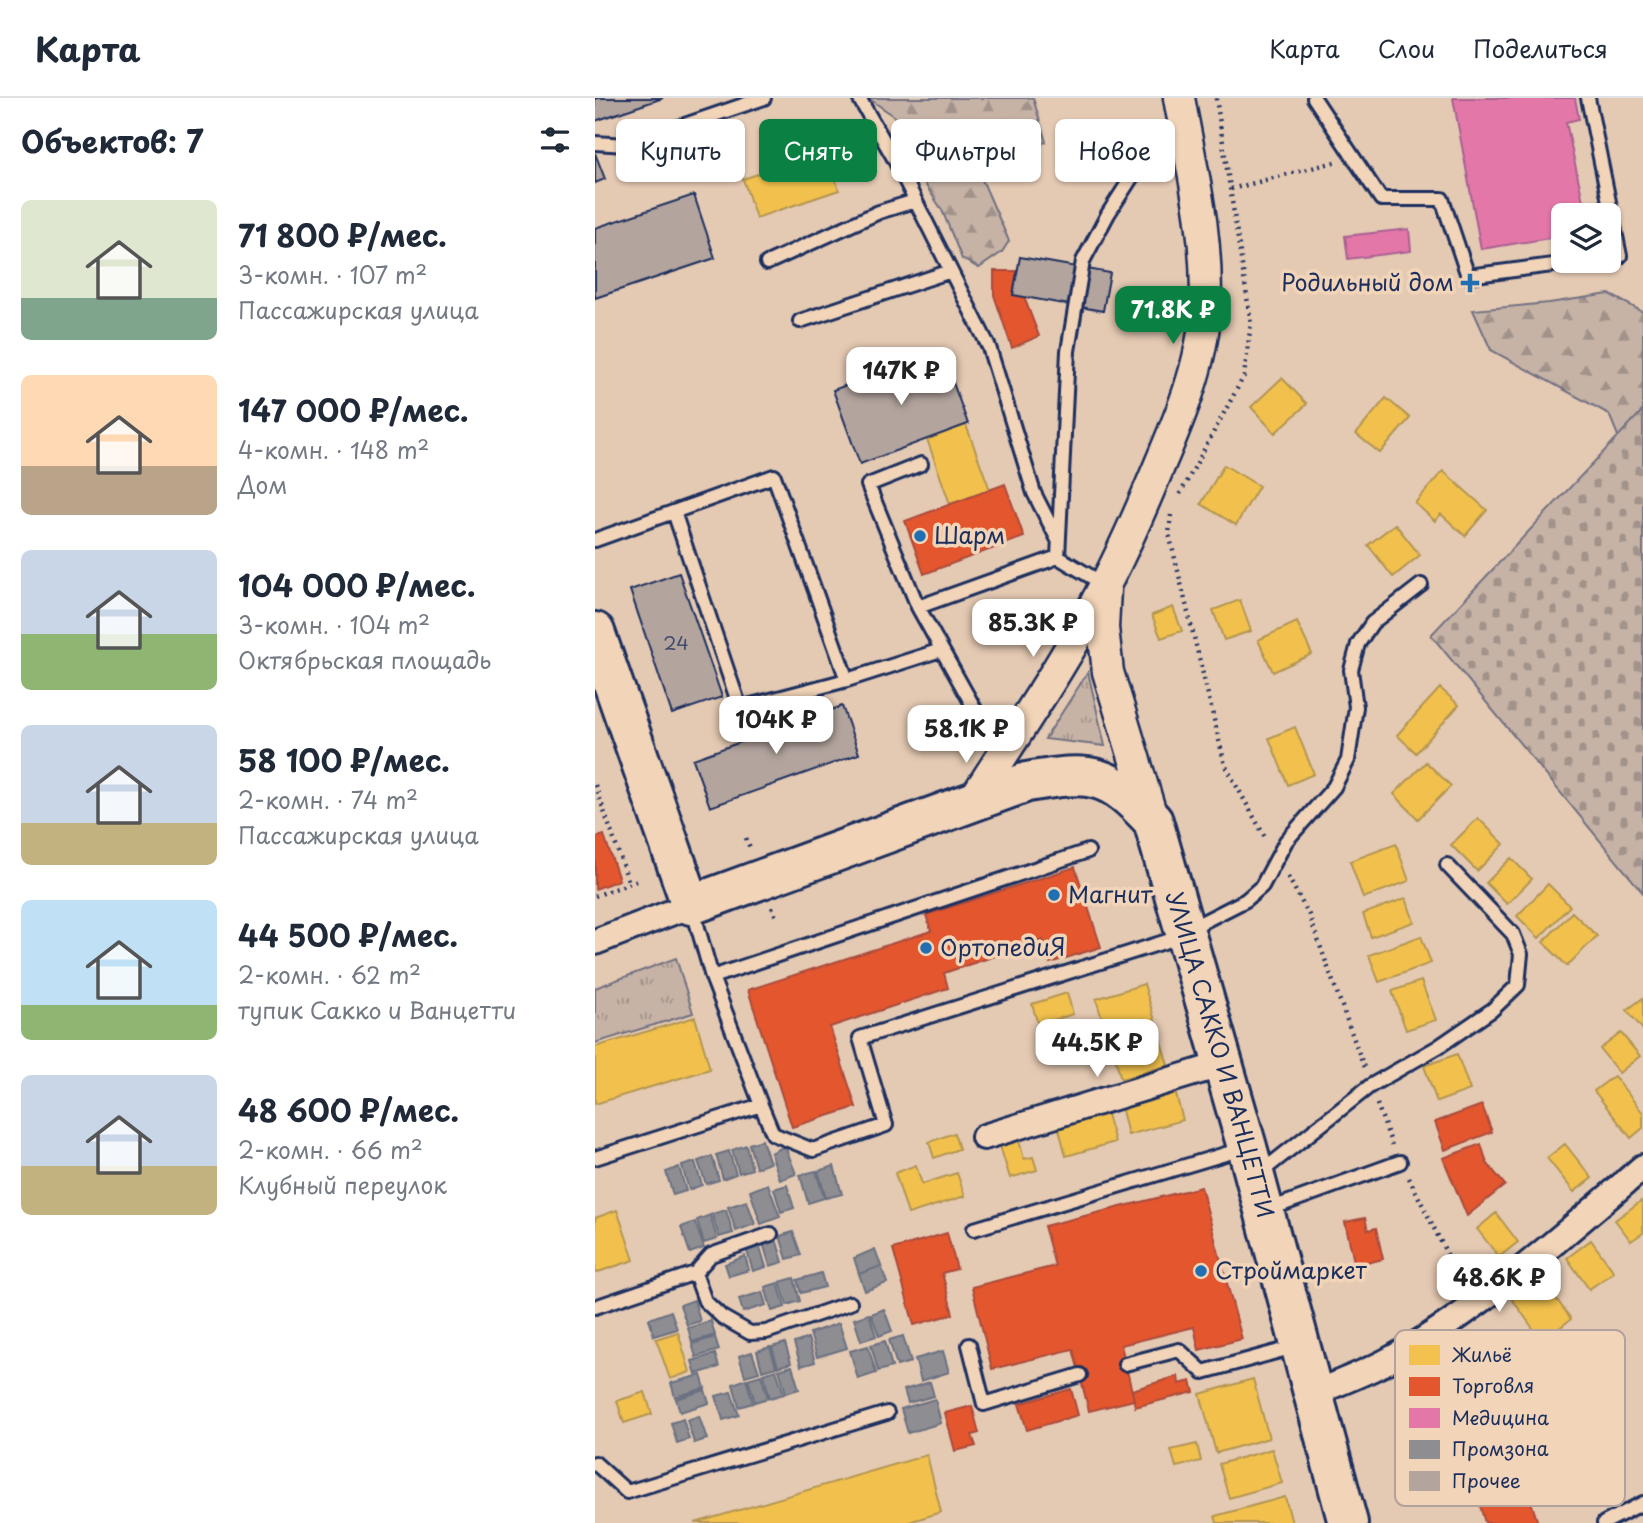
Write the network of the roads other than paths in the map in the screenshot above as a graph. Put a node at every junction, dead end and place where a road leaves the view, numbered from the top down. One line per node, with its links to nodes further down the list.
1 (764, 98): 7 (lane)
2 (859, 98): 8 (lane)
3 (1179, 98): 6 (street)
4 (1314, 98): 11 (lane)
5 (1588, 98): 9 (lane)
6 (1186, 137): 17 (lane); 19 (street)
7 (595, 144)
8 (915, 201): 10 (lane); 12 (lane)
9 (1609, 203)
10 (767, 262)
11 (1551, 265)
12 (951, 271): 13 (lane); 17 (lane)
13 (800, 321)
14 (921, 464): 21 (lane)
15 (674, 512): 16 (lane); 24 (lane); 24 (lane)
16 (595, 540)
17 (1058, 540): 18 (lane)
18 (1058, 557): 19 (lane); 21 (lane)
19 (1105, 585): 25 (street); 27 (street, УЛИЦА САККО И ВАНЦЕТТИ)
20 (1421, 585): 31 (lane)
21 (918, 607): 23 (lane)
22 (595, 632): 30 (main road)
23 (941, 650): 24 (lane); 25 (lane)
24 (847, 680)
25 (1001, 757): 26 (street)
26 (972, 801): 27 (main road); 30 (main road)
27 (1153, 821): 31 (main road, УЛИЦА САККО И ВАНЦЕТТИ)
28 (1088, 851): 33 (lane)
29 (1447, 865): 40 (lane)
30 (691, 905): 32 (street); 33 (lane)
31 (1186, 933): 34 (main road, УЛИЦА САККО И ВАНЦЕТТИ); 35 (lane)
32 (595, 942)
33 (712, 977): 35 (lane)
34 (1223, 1064): 36 (street); 40 (main road, УЛИЦА САККО И ВАНЦЕТТИ)
35 (761, 1105): 37 (lane)
36 (984, 1138)
37 (595, 1158)
38 (1400, 1162): 40 (lane)
39 (1643, 1167): 46 (street)
40 (1255, 1179): 41 (lane); 48 (main road, УЛИЦА САККО И ВАНЦЕТТИ)
41 (974, 1229)
42 (771, 1234): 43 (lane)
43 (695, 1273): 44 (lane); 45 (lane)
44 (851, 1303)
45 (595, 1307)
46 (1435, 1330)
47 (969, 1345): 51 (lane)
48 (1298, 1346): 50 (lane); 52 (main road, УЛИЦА САККО И ВАНЦЕТТИ)
49 (1395, 1357): 52 (street)
50 (1125, 1364)
51 (1080, 1375)
52 (1312, 1394): 56 (main road, УЛИЦА САККО И ВАНЦЕТТИ)
53 (887, 1413): 54 (lane)
54 (595, 1463)
55 (1643, 1503): 57 (lane)
56 (1348, 1523)
57 (1604, 1523)

